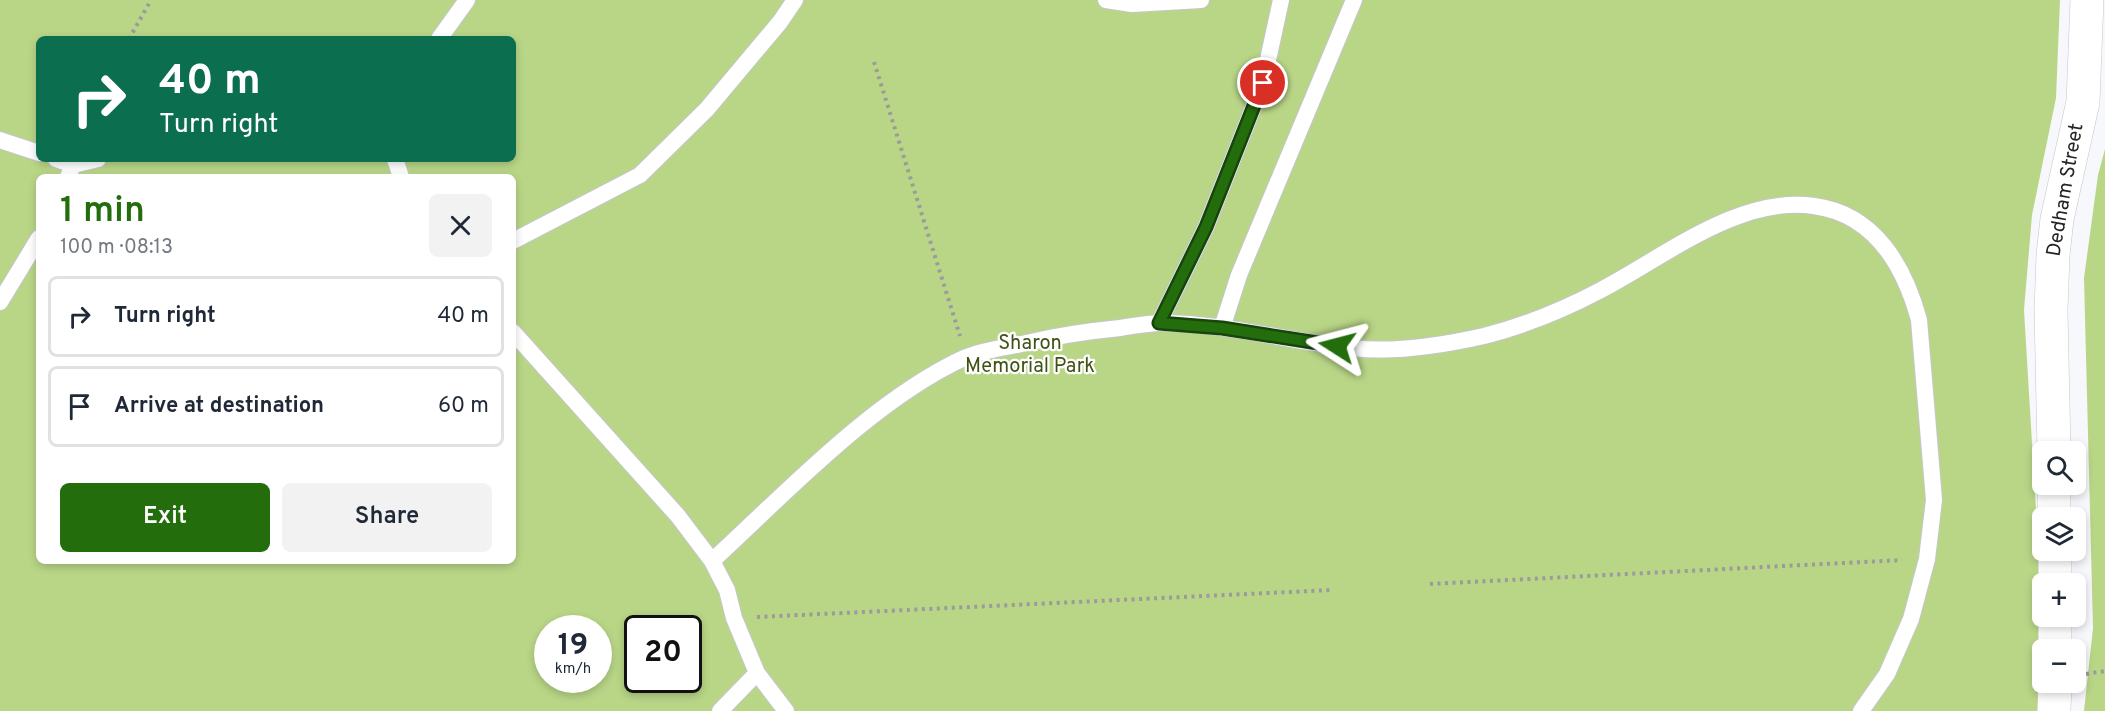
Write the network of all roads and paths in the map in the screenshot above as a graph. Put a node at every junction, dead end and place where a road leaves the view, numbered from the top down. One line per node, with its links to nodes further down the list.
1 (151, 0): 9 (path)
2 (467, 0): 10 (lane)
3 (795, 0): 16 (lane)
4 (1106, 0): 5 (lane)
5 (1201, 0)
6 (1281, 0): 19 (lane)
7 (1354, 0): 20 (lane)
8 (2087, 0): 23 (street, Dedham Street)
9 (131, 36)
10 (441, 36)
11 (874, 62): 22 (path)
12 (0, 140): 13 (lane)
13 (36, 152)
14 (91, 162): 15 (lane)
15 (70, 171)
16 (516, 239)
17 (36, 243): 18 (lane)
18 (0, 302)
19 (1159, 323): 20 (lane); 22 (lane)
20 (1222, 328): 24 (lane)
21 (516, 335): 25 (lane)
22 (967, 357): 25 (lane)
23 (2054, 441)
24 (1927, 559): 26 (path); 35 (lane)
25 (712, 561): 28 (lane)
26 (1430, 584)
27 (1332, 590): 28 (path)
28 (734, 618): 30 (lane)
29 (2105, 671): 31 (path)
30 (758, 673): 33 (lane); 34 (lane)
31 (2086, 674)
32 (2055, 693): 36 (street)
33 (720, 711)
34 (786, 711)
35 (1861, 711)
36 (2054, 711)

